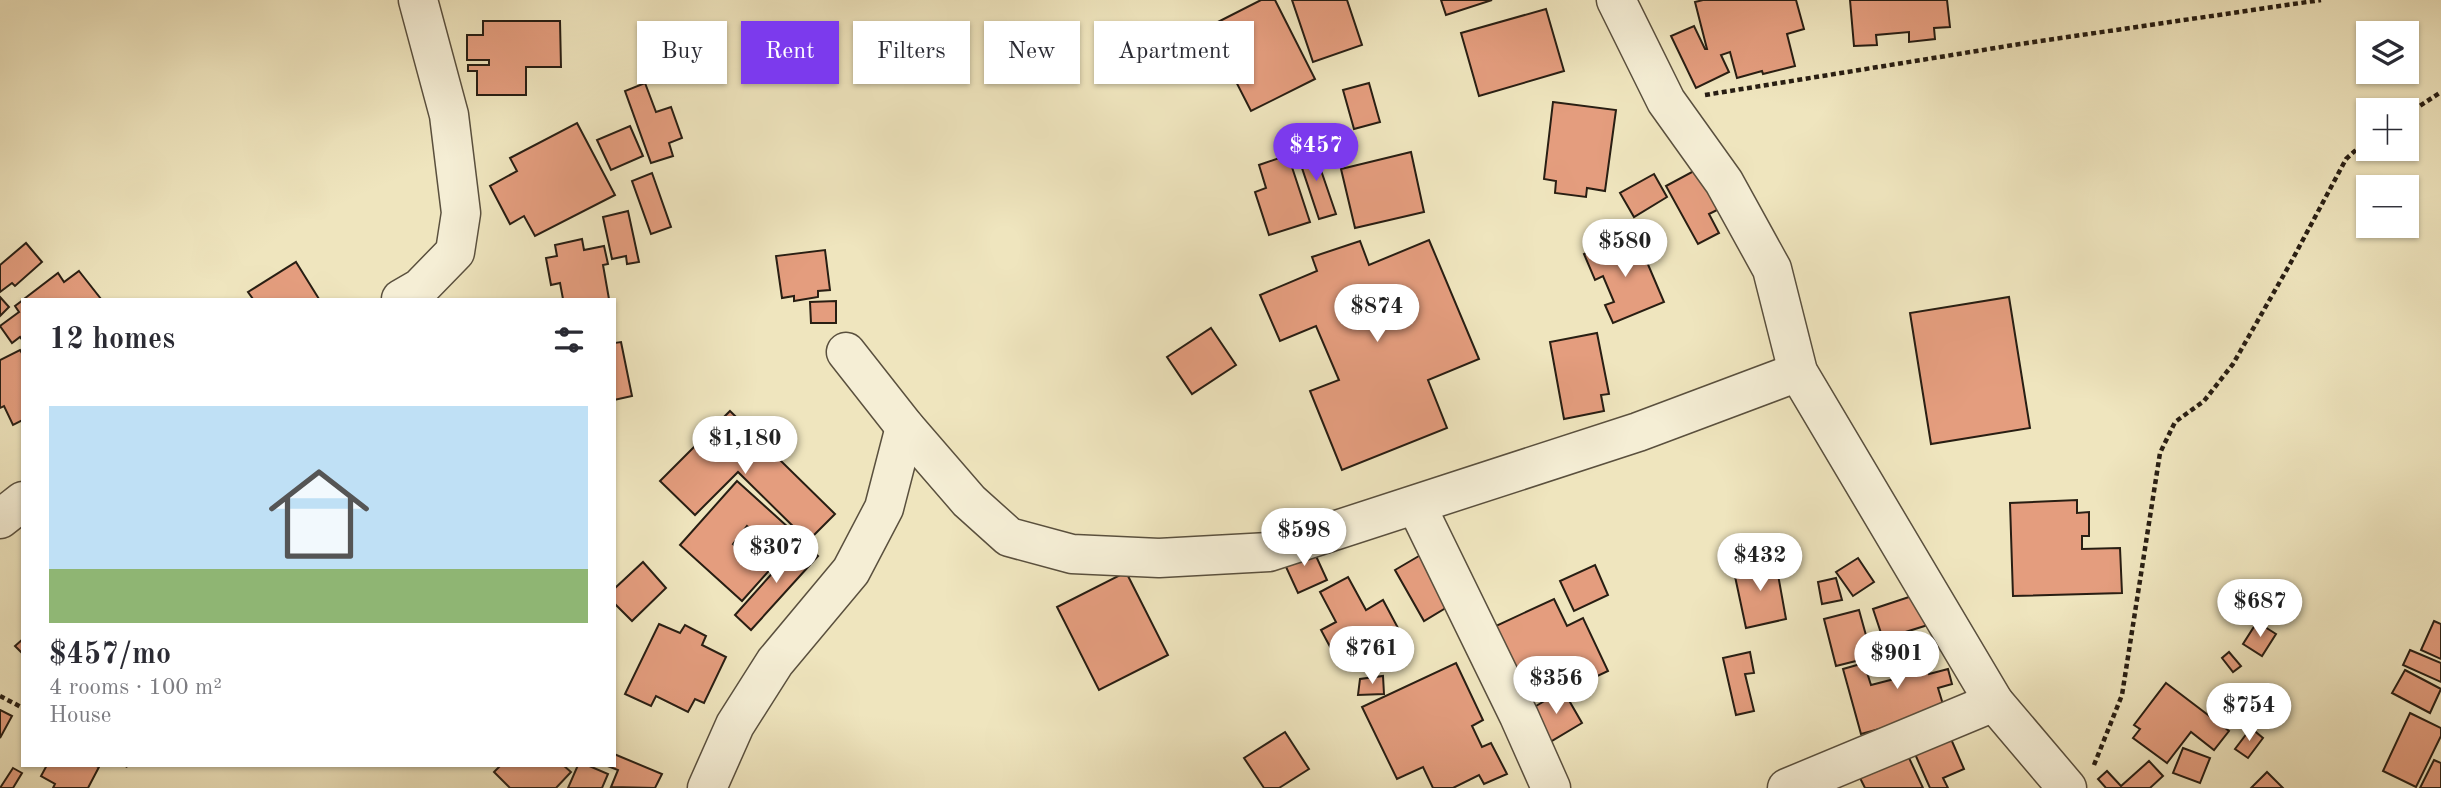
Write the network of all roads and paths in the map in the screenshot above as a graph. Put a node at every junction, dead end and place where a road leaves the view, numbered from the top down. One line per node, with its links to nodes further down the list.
1 (418, 0): 8 (street)
2 (1616, 0): 5 (street)
3 (2321, 0): 5 (path)
4 (2441, 92): 6 (path)
5 (1666, 101): 10 (street)
6 (2419, 106)
7 (2356, 150): 18 (path)
8 (403, 298)
9 (846, 352): 11 (street)
10 (1798, 372): 13 (street); 16 (street)
11 (905, 427): 13 (street); 19 (street)
12 (21, 503): 14 (street)
13 (1416, 505): 20 (street)
14 (0, 519)
15 (0, 696): 17 (path)
16 (1994, 702): 18 (street); 21 (street)
17 (21, 707)
18 (2078, 782)
19 (707, 788)
20 (1551, 788)
21 (1787, 788)

